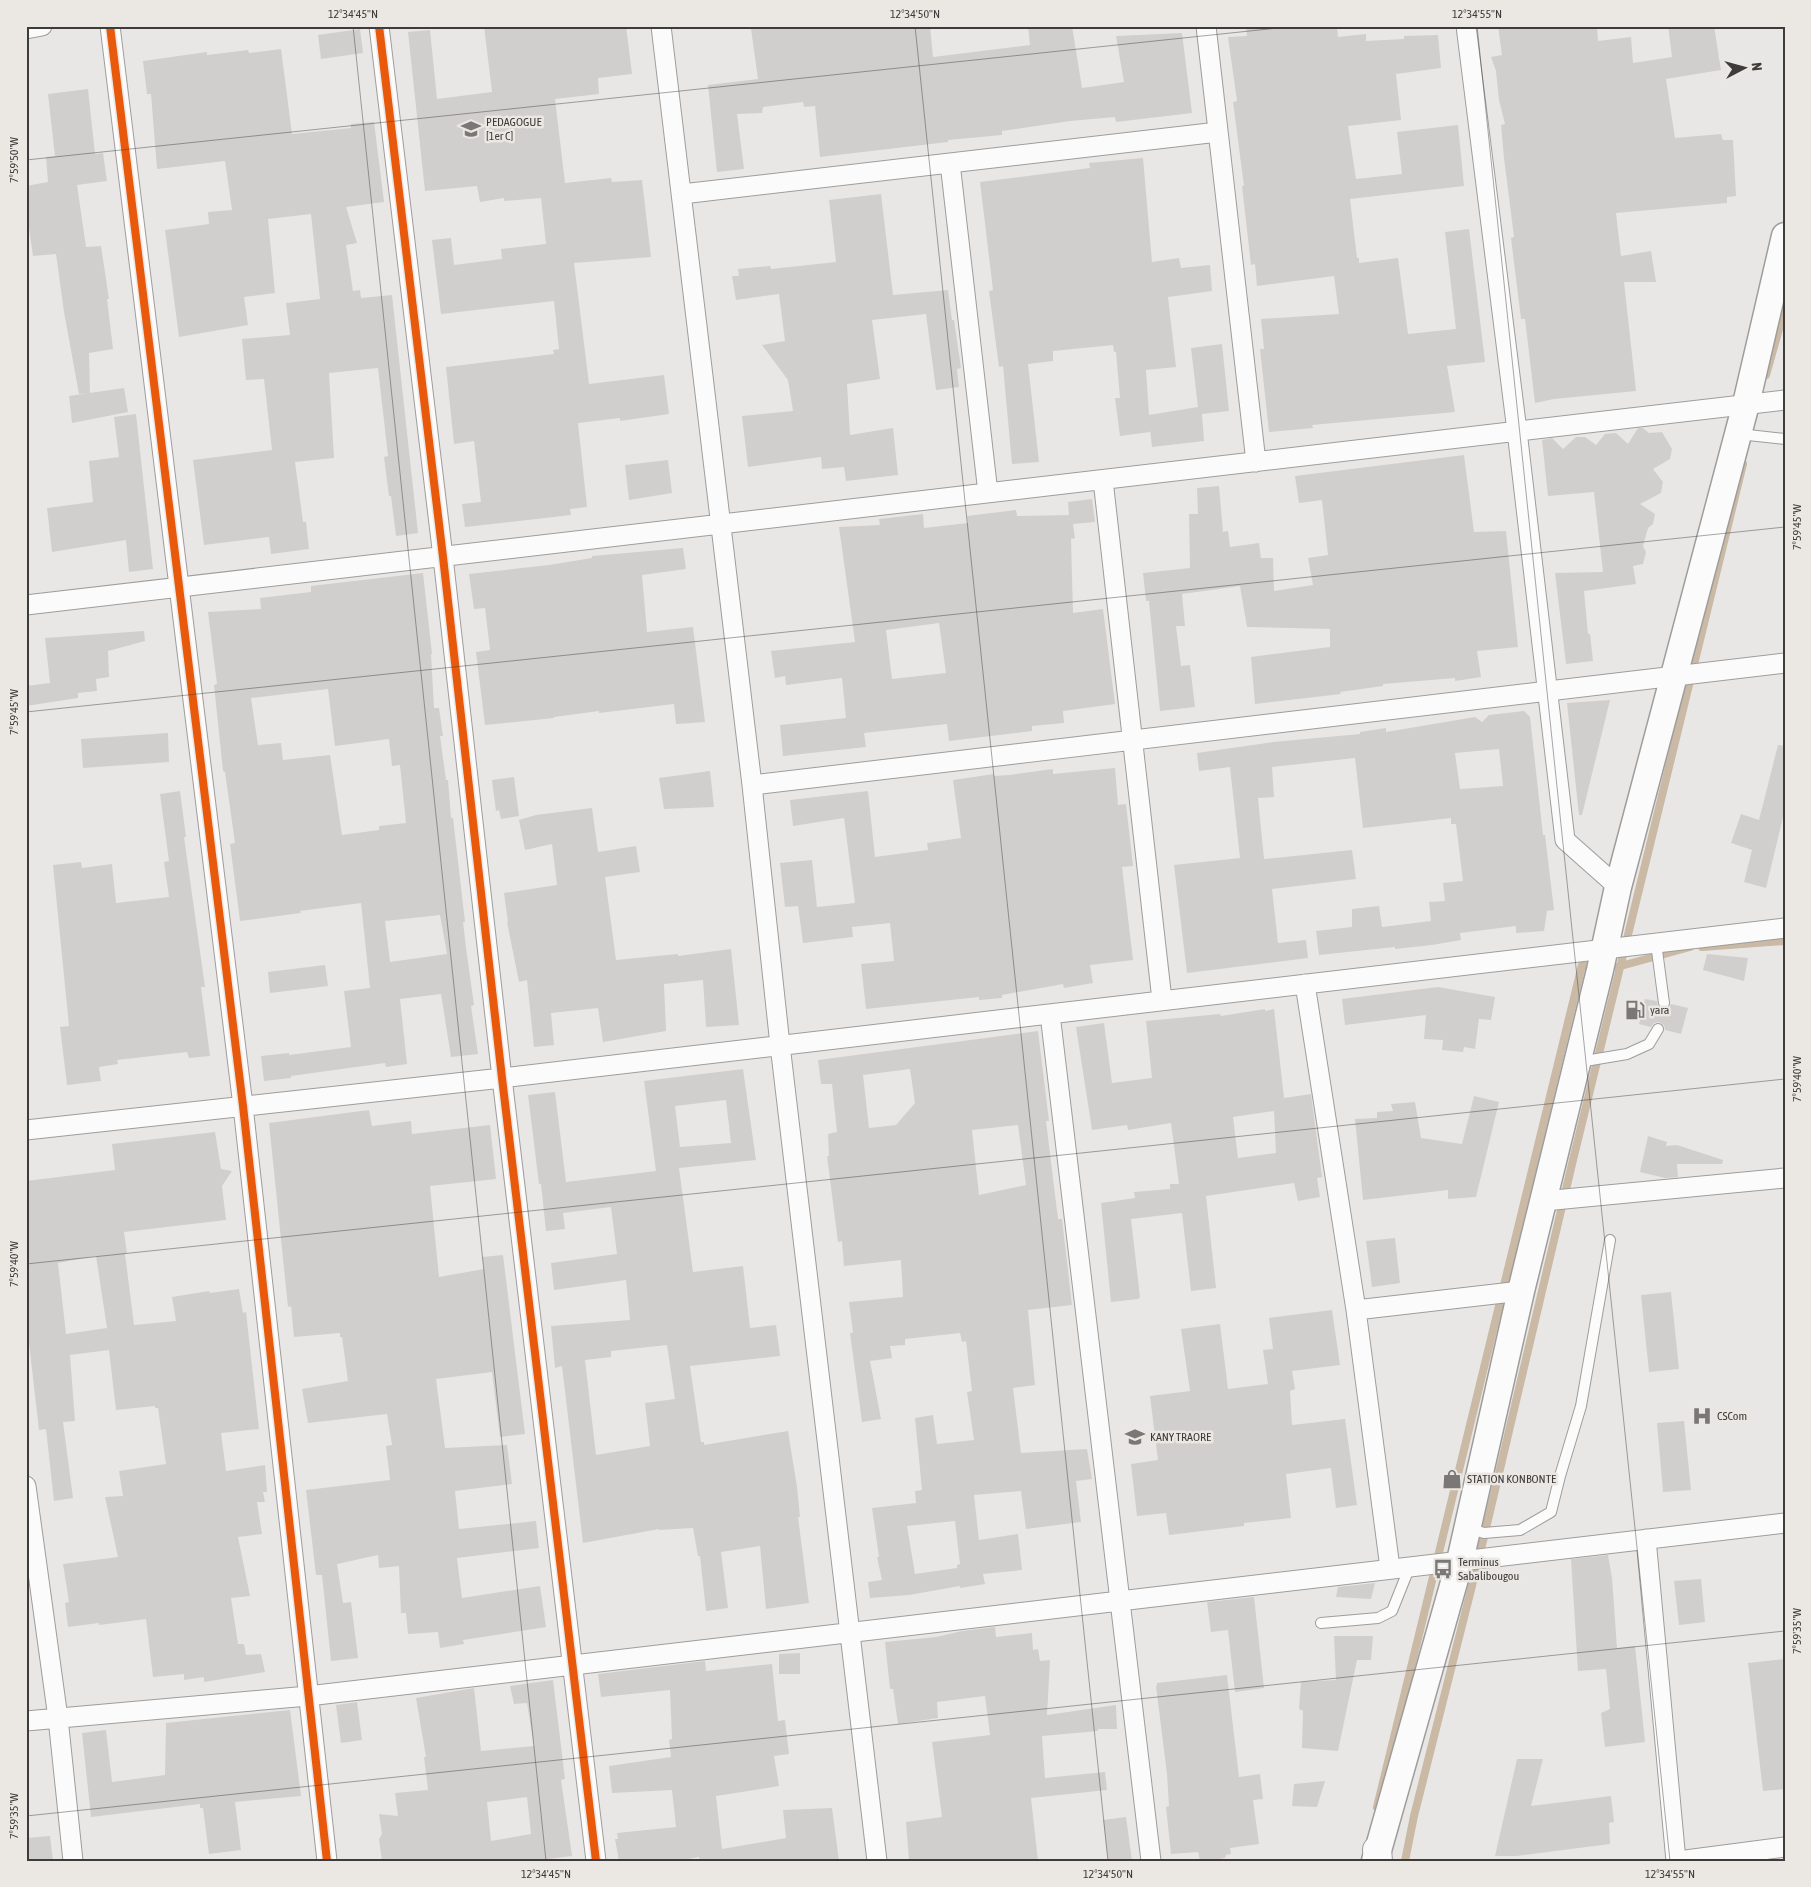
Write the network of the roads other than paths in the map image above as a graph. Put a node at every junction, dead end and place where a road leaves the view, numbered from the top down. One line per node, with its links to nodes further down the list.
1 (42, 26): 7 (street)
2 (110, 26): 22 (street)
3 (380, 26): 21 (street)
4 (662, 26): 10 (street)
5 (1206, 26): 8 (street)
6 (1466, 26): 14 (street)
7 (26, 29)
8 (1218, 132): 9 (street); 17 (street)
9 (950, 163): 10 (street); 19 (street)
10 (682, 194): 20 (street)
11 (1785, 236): 13 (main road)
12 (1785, 400): 13 (street)
13 (1746, 404): 14 (street); 15 (main road)
14 (1517, 431): 17 (street); 26 (street)
15 (1738, 434): 16 (lane); 25 (main road)
16 (1785, 439)
17 (1256, 462): 18 (street)
18 (1103, 480): 19 (street); 27 (street)
19 (988, 493): 20 (street)
20 (721, 524): 21 (street); 28 (street)
21 (443, 557): 22 (street); 40 (street)
22 (178, 588): 23 (street); 41 (street)
23 (26, 605)
24 (1785, 663): 25 (street)
25 (1673, 678): 26 (street); 29 (main road)
26 (1548, 692): 27 (street); 29 (street)
27 (1134, 741): 28 (street); 34 (street)
28 (752, 785): 38 (street)
29 (1618, 887): 32 (main road)
30 (1785, 928): 31 (street)
31 (1656, 942): 32 (street); 35 (lane)
32 (1605, 949): 33 (street); 39 (main road)
33 (1305, 984): 34 (street); 47 (street)
34 (1162, 1000): 36 (street)
35 (1664, 1003)
36 (1050, 1014): 38 (street); 55 (street)
37 (1658, 1029): 39 (lane)
38 (780, 1045): 40 (street); 57 (street)
39 (1578, 1062): 44 (main road)
40 (502, 1078): 41 (street); 58 (street)
41 (243, 1106): 42 (street); 59 (street)
42 (26, 1130)
43 (1785, 1178): 44 (street)
44 (1544, 1201): 46 (main road)
45 (1610, 1240): 50 (lane)
46 (1522, 1291): 47 (street); 50 (main road)
47 (1356, 1310): 54 (street)
48 (26, 1486): 60 (street)
49 (1785, 1523): 51 (street)
50 (1468, 1528): 52 (main road)
51 (1646, 1539): 52 (street); 69 (street)
52 (1460, 1561): 53 (street); 63 (main road)
53 (1410, 1566): 54 (street); 56 (lane)
54 (1390, 1568): 55 (street)
55 (1121, 1600): 57 (street); 68 (street)
56 (1321, 1623)
57 (851, 1632): 58 (street); 67 (street)
58 (573, 1665): 59 (street); 66 (street)
59 (308, 1696): 60 (street); 65 (street)
60 (58, 1718): 61 (street); 64 (street)
61 (26, 1721)
62 (1785, 1847): 69 (street)
63 (1377, 1857)
64 (73, 1861)
65 (327, 1861)
66 (596, 1861)
67 (878, 1861)
68 (1151, 1861)
69 (1677, 1861)

